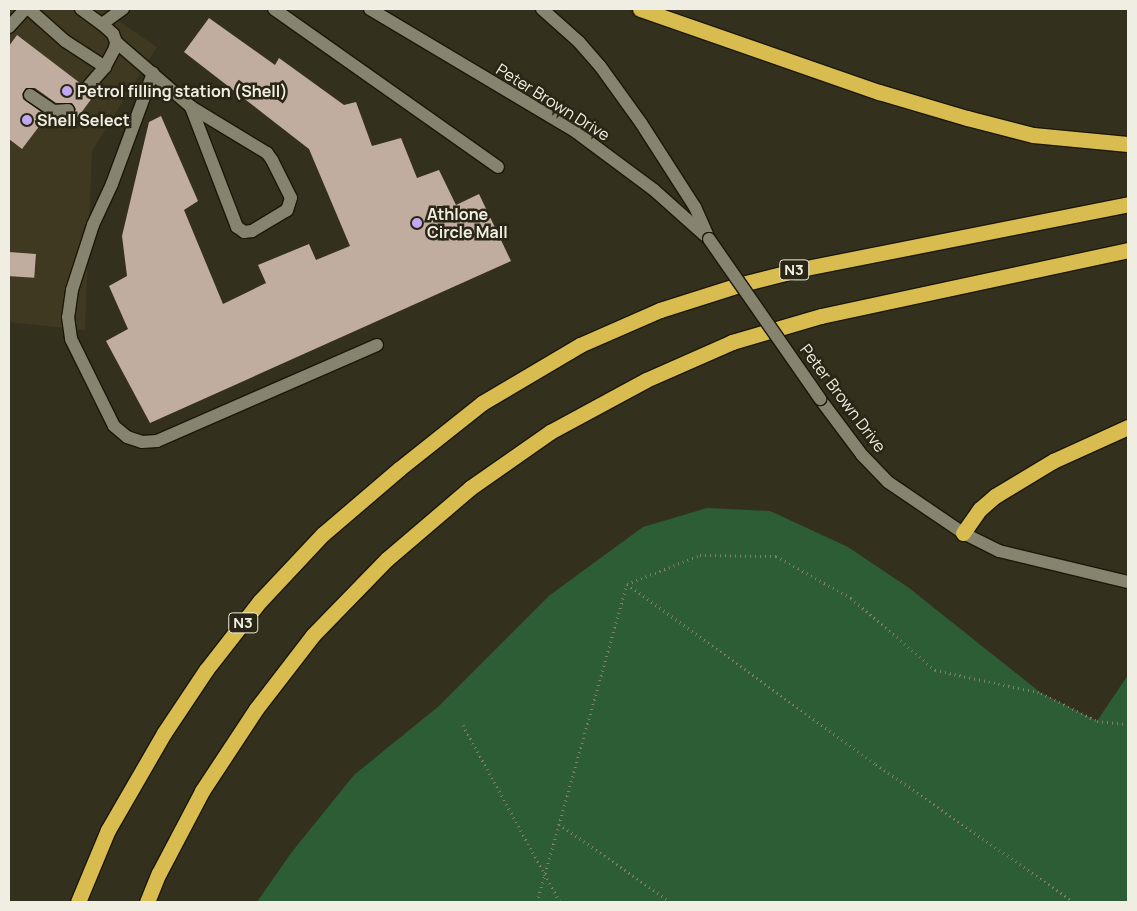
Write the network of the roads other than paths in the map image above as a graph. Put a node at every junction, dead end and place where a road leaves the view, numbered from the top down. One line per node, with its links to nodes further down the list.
1 (25, 9): 10 (street)
2 (29, 9): 12 (street)
3 (81, 9): 9 (street)
4 (123, 9): 9 (street)
5 (274, 9): 19 (street)
6 (370, 9): 21 (street, Peter Brown Drive)
7 (542, 9): 21 (street, Peter Brown Drive)
8 (640, 9): 18 (highway)
9 (102, 24): 11 (street)
10 (9, 27)
11 (116, 42): 12 (street); 13 (street)
12 (105, 66): 14 (street)
13 (153, 73): 16 (street); 23 (street)
14 (87, 88)
15 (30, 94): 17 (street)
16 (191, 107): 16 (street)
17 (68, 110)
18 (1128, 144)
19 (498, 167)
20 (1128, 204): 27 (highway, N3)
21 (709, 239): 25 (street, Peter Brown Drive, bridge)
22 (1128, 250): 28 (highway)
23 (377, 345)
24 (1128, 427): 25 (highway)
25 (963, 533): 26 (street, Peter Brown Drive)
26 (1128, 582)
27 (78, 902)
28 (147, 902)

